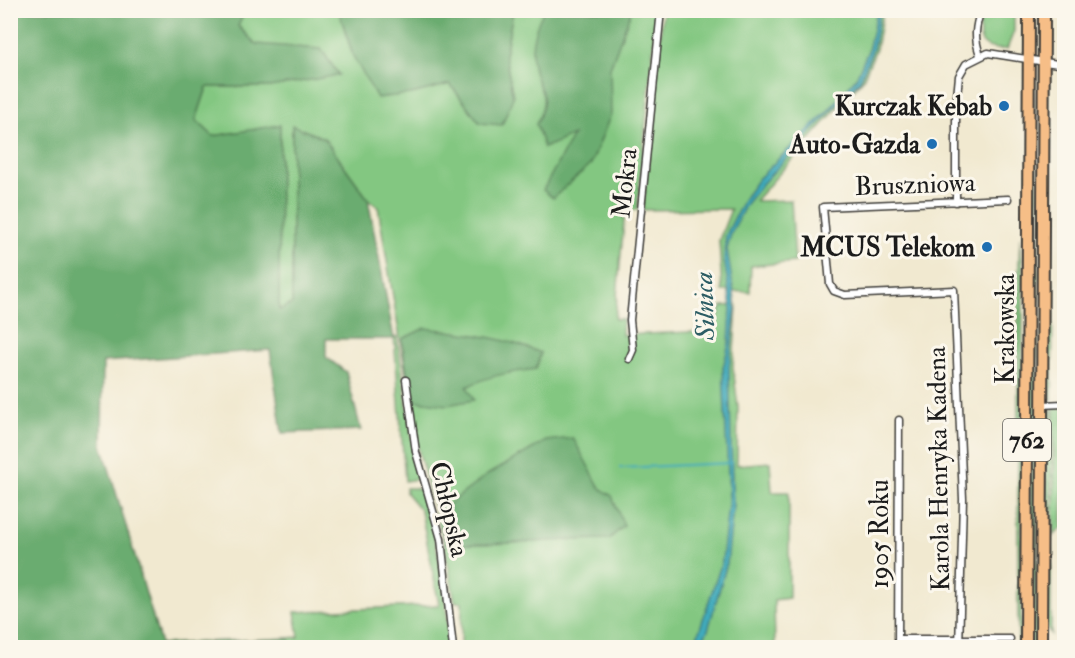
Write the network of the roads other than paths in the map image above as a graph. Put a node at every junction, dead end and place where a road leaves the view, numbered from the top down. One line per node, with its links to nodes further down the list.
1 (661, 10): 12 (street, Mokra)
2 (981, 10): 5 (street)
3 (1029, 10): 6 (main road, Krakowska / 762)
4 (1044, 10): 7 (main road, Krakowska / 762)
5 (980, 55): 6 (street); 10 (street)
6 (1029, 58): 7 (street); 23 (main road, Krakowska / 762)
7 (1043, 60): 8 (street); 15 (main road, Krakowska / 762)
8 (1065, 65)
9 (1008, 200): 10 (street, Bruszniowa)
10 (956, 202): 11 (street, Bruszniowa)
11 (954, 290): 17 (street, Karola Henryka Kadena)
12 (628, 359)
13 (406, 380): 20 (street, Chłopska)
14 (1065, 404): 15 (street, Krakowska)
15 (1041, 405): 24 (main road, Krakowska / 762)
16 (899, 420): 18 (street, 1905 Roku)
17 (959, 638): 18 (street); 19 (street); 22 (street, Karola Henryka Kadena)
18 (898, 639): 21 (street, 1905 Roku)
19 (1010, 639)
20 (453, 648)
21 (898, 648)
22 (959, 648)
23 (1026, 648)
24 (1041, 648)

